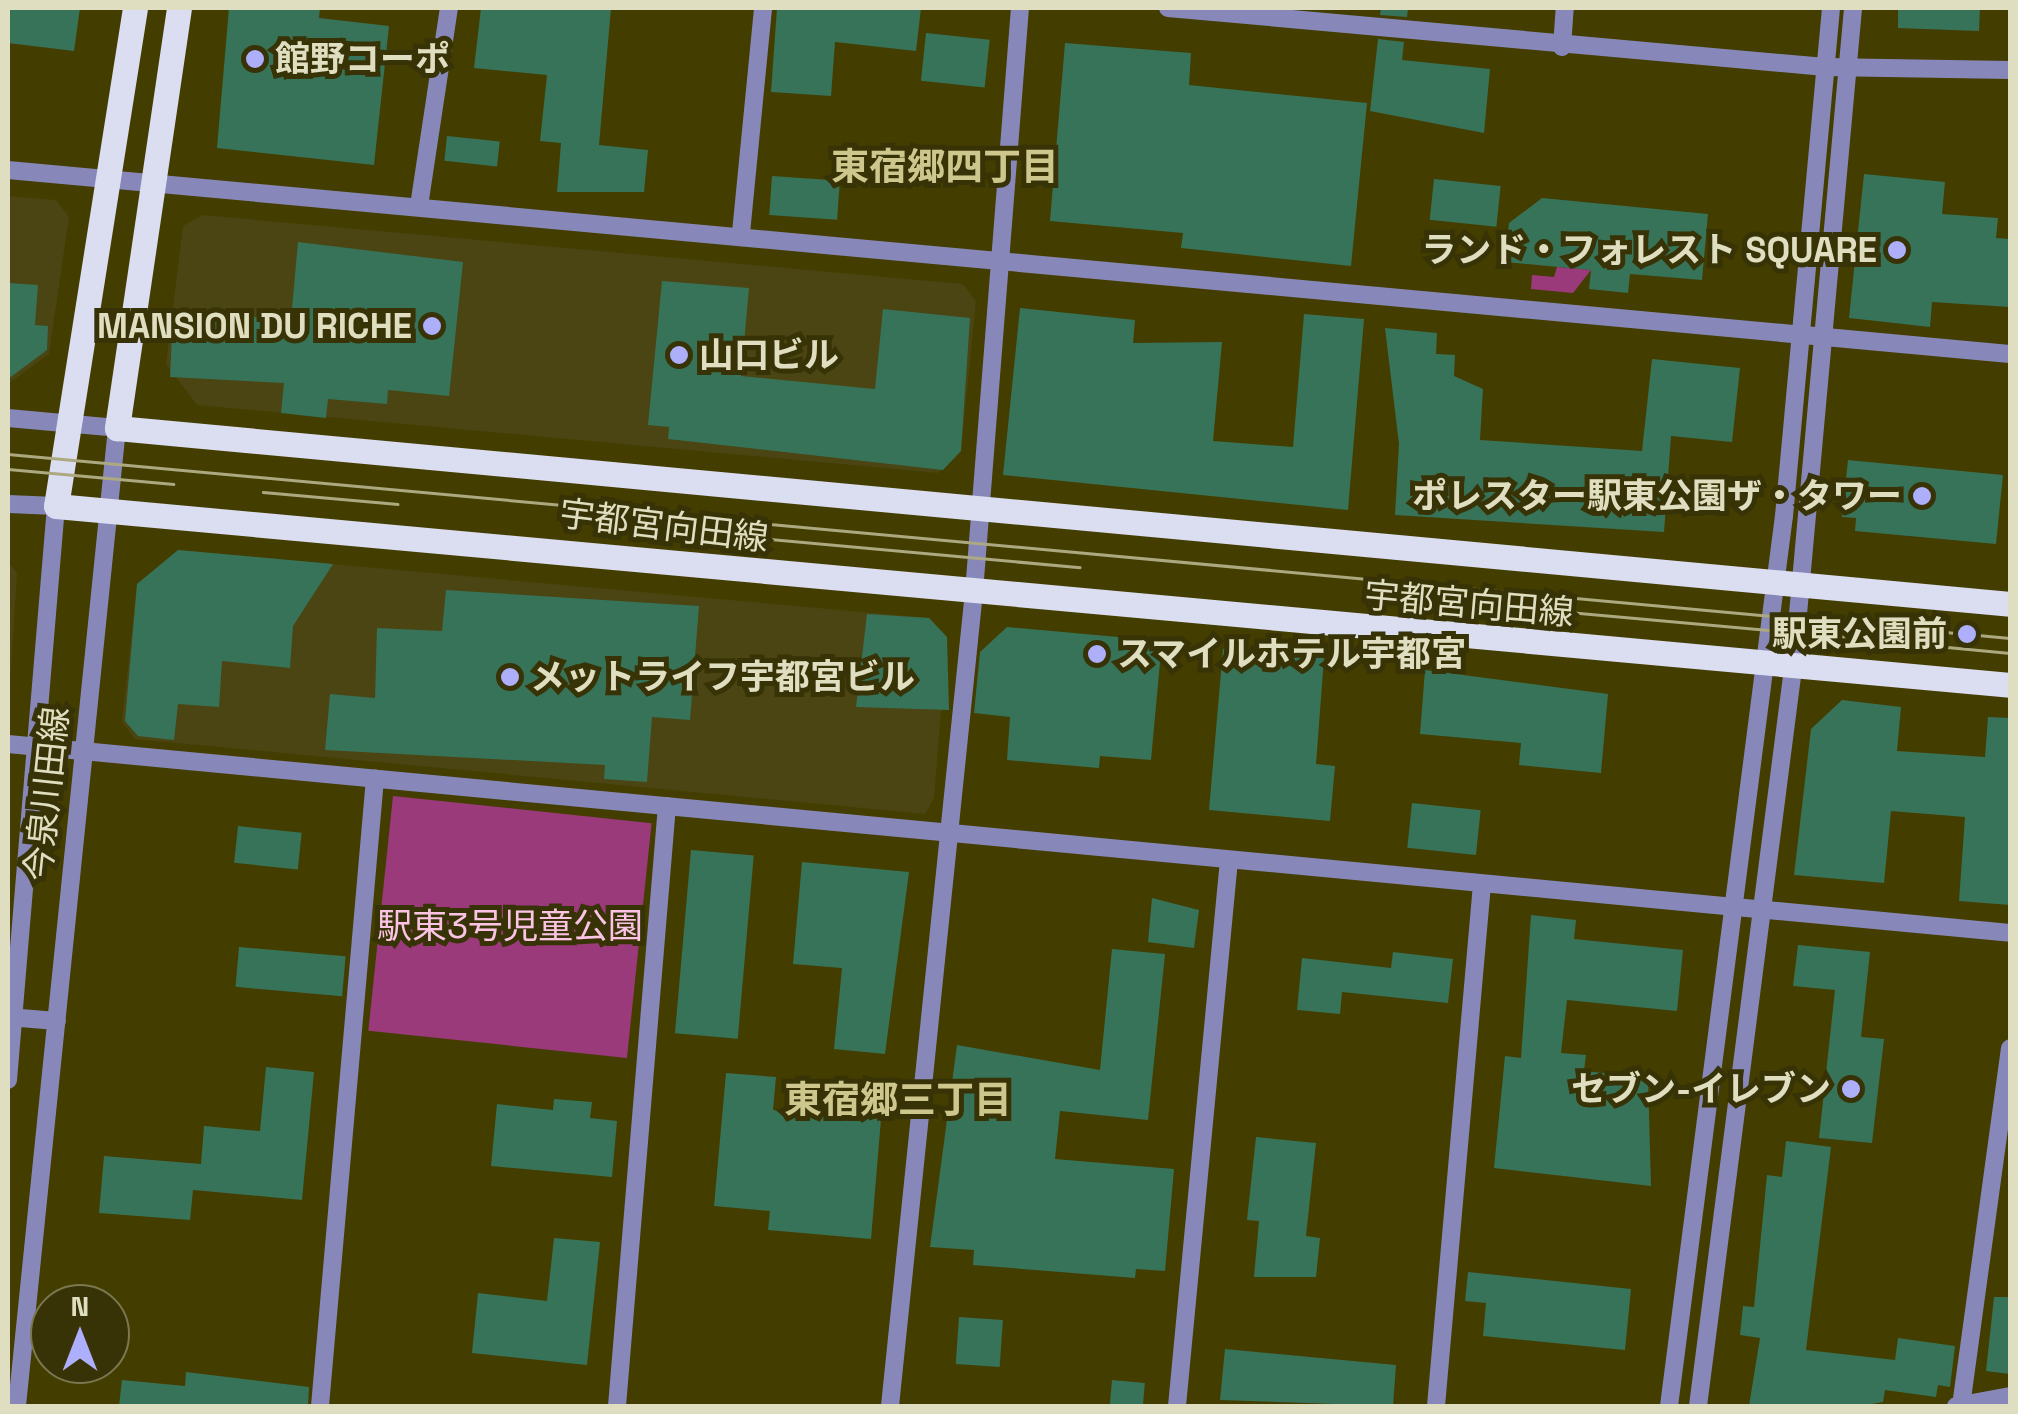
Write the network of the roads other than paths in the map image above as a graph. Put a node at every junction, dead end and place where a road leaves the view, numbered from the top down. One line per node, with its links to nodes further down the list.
1 (135, 8): 16 (main road)
2 (179, 8): 17 (main road)
3 (448, 8): 18 (street)
4 (763, 8): 19 (street)
5 (1020, 8): 20 (street)
6 (1168, 8): 10 (street)
7 (1565, 8): 11 (street)
8 (1831, 8): 12 (street)
9 (1853, 8): 13 (street)
10 (1296, 14): 11 (street)
11 (1562, 47): 12 (street)
12 (1825, 66): 13 (street); 21 (street)
13 (1847, 67): 14 (street); 22 (street)
14 (2010, 70)
15 (8, 170): 16 (street)
16 (108, 179): 17 (street); 25 (main road)
17 (153, 184): 18 (street); 26 (main road)
18 (419, 206): 19 (street)
19 (741, 233): 20 (street)
20 (996, 254): 21 (street); 29 (street)
21 (1800, 334): 22 (street); 31 (street)
22 (1823, 337): 23 (street); 32 (street)
23 (2010, 354)
24 (8, 418): 25 (street)
25 (66, 422): 26 (street); 28 (main road)
26 (118, 428): 29 (main road, 宇都宮向田線); 30 (street, 今泉川田線)
27 (8, 504): 28 (street)
28 (56, 506): 30 (main road, 宇都宮向田線); 39 (street, 今泉川田線)
29 (981, 507): 31 (main road, 宇都宮向田線); 33 (street)
30 (108, 509): 33 (main road, 宇都宮向田線); 40 (street, 今泉川田線)
31 (1774, 581): 32 (main road, 宇都宮向田線); 35 (street)
32 (1801, 584): 34 (main road); 36 (street)
33 (974, 592): 35 (main road, 宇都宮向田線); 43 (street)
34 (2010, 604)
35 (1766, 666): 36 (main road, 宇都宮向田線); 46 (street)
36 (1793, 668): 37 (main road); 47 (street)
37 (2010, 685)
38 (8, 744): 39 (street)
39 (34, 747): 40 (street); 49 (street, 今泉川田線)
40 (84, 752): 41 (street); 50 (street, 今泉川田線)
41 (374, 778): 42 (street); 55 (street)
42 (667, 806): 43 (street); 56 (street)
43 (949, 837): 44 (street); 57 (street)
44 (1229, 860): 45 (street); 58 (street)
45 (1482, 884): 46 (street); 59 (street)
46 (1738, 908): 47 (street); 60 (street)
47 (1764, 910): 48 (street); 61 (street)
48 (2010, 933)
49 (10, 1017): 50 (street); 52 (street, 今泉川田線)
50 (57, 1021): 54 (street, 今泉川田線)
51 (2010, 1048): 62 (street)
52 (8, 1080)
53 (2010, 1396): 62 (street)
54 (17, 1406)
55 (320, 1406)
56 (616, 1406)
57 (890, 1406)
58 (1177, 1406)
59 (1436, 1406)
60 (1670, 1406)
61 (1698, 1406)
62 (1959, 1406)

